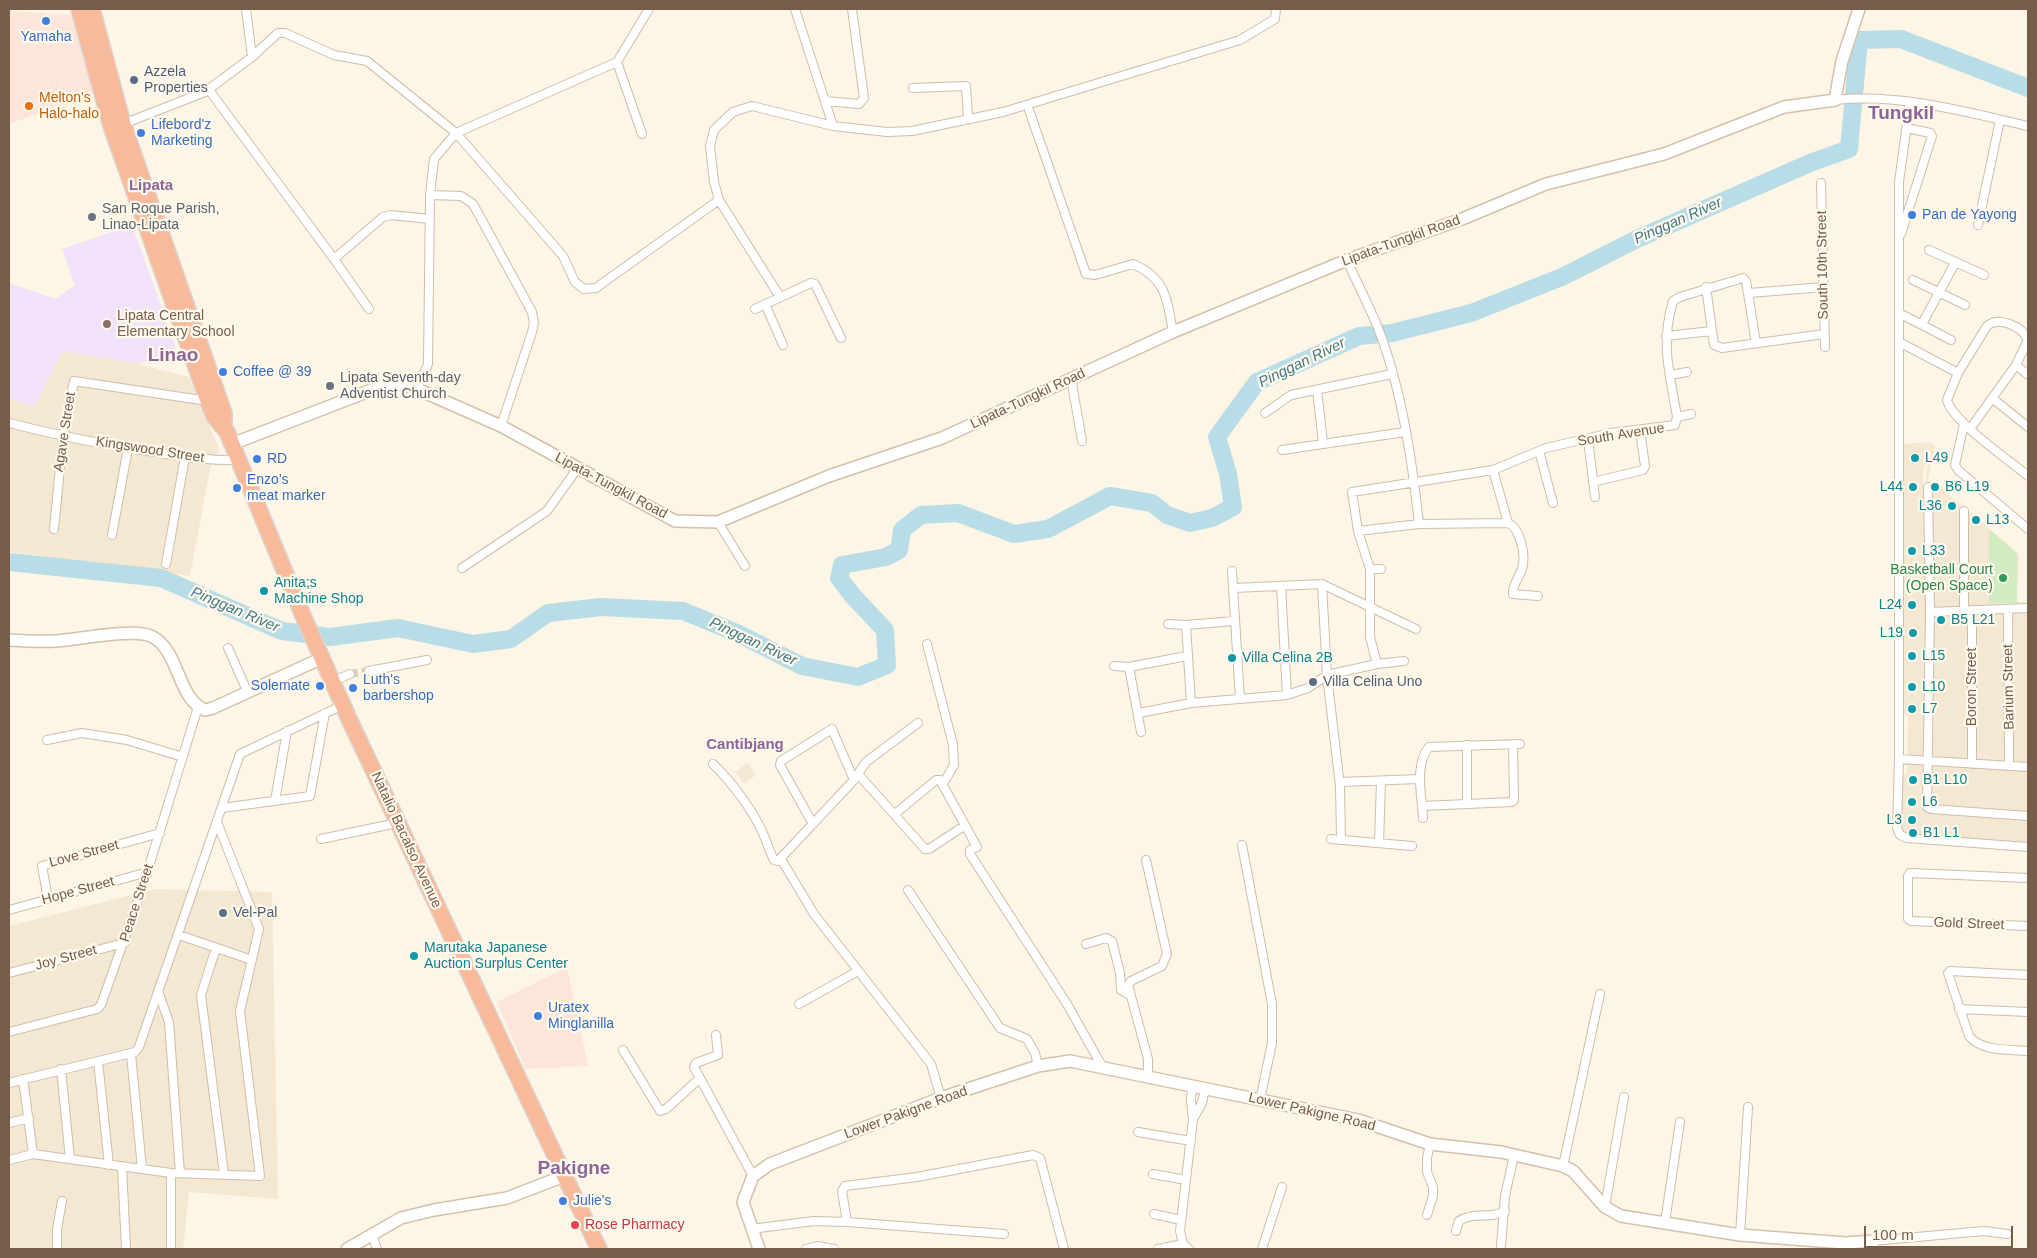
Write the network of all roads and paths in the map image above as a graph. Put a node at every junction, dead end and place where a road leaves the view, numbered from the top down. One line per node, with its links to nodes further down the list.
1 (79, 9): 69 (highway, Natalio Bacalso Avenue)
2 (92, 9): 19 (highway, Natalio Bacalso Avenue)
3 (246, 9): 9 (street)
4 (649, 9): 10 (street)
5 (795, 9): 14 (street)
6 (852, 9): 14 (street)
7 (1276, 9): 17 (street)
8 (1859, 9): 13 (street)
9 (252, 57): 12 (street); 23 (street)
10 (617, 62): 23 (street); 24 (street)
11 (913, 88): 17 (street)
12 (209, 90): 19 (street); 32 (street)
13 (1838, 100): 15 (street); 33 (street, Lipata-Tungkil Road)
14 (825, 101): 20 (street)
15 (1910, 102): 18 (street); 22 (street)
16 (1029, 110): 49 (street)
17 (968, 119): 20 (street)
18 (2000, 120): 21 (street); 29 (street)
19 (123, 124): 74 (highway, Natalio Bacalso Avenue)
20 (832, 126): 27 (street)
21 (2028, 126)
22 (1906, 128): 30 (street); 30 (street)
23 (456, 133): 26 (street); 27 (street)
24 (642, 134)
25 (1821, 183): 38 (street, South 10th Street)
26 (430, 195): 28 (street); 75 (street)
27 (719, 200): 41 (street)
28 (429, 219): 32 (street); 66 (street)
29 (1978, 225)
30 (1899, 241): 46 (street)
31 (1928, 250): 34 (street)
32 (334, 259): 45 (street)
33 (1347, 260): 49 (street, Lipata-Tungkil Road); 62 (street)
34 (1955, 263): 35 (street); 40 (street)
35 (1984, 275)
36 (1913, 280): 40 (street)
37 (1706, 287): 39 (street); 48 (street); 51 (street, South Avenue)
38 (1824, 287): 39 (street); 50 (street, South 10th Street)
39 (1748, 293): 56 (street)
40 (1940, 294): 43 (street); 47 (street)
41 (780, 297): 42 (street); 52 (street)
42 (765, 304): 44 (street); 57 (street)
43 (1965, 305)
44 (755, 309)
45 (368, 310)
46 (1899, 313): 47 (street); 55 (street)
47 (1922, 324): 53 (street)
48 (1712, 331): 51 (street); 56 (street)
49 (1172, 332): 65 (street, Lipata-Tungkil Road)
50 (1824, 334): 56 (street); 58 (street, South 10th Street)
51 (1666, 336): 63 (street, South Avenue)
52 (841, 338)
53 (1951, 340)
54 (2028, 340): 59 (street); 61 (street)
55 (1899, 342): 61 (street); 153 (street)
56 (1756, 343)
57 (783, 345)
58 (1824, 347)
59 (2016, 365): 64 (street); 68 (street)
60 (1687, 372): 63 (street)
61 (1958, 373): 77 (street)
62 (1392, 374): 67 (street); 79 (street)
63 (1670, 375): 72 (street, South Avenue)
64 (2028, 375)
65 (1071, 378): 82 (street); 99 (street, Lipata-Tungkil Road)
66 (417, 389): 75 (street, Lipata-Tungkil Road); 84 (street, Lipata-Tungkil Road)
67 (1316, 390): 70 (street); 83 (street)
68 (1992, 398): 76 (street); 77 (street)
69 (208, 401): 74 (highway, Natalio Bacalso Avenue); 80 (street, Agave Street)
70 (1265, 413)
71 (1691, 414): 72 (street)
72 (1677, 417): 78 (street, South Avenue)
73 (9, 423): 80 (street, Kingswood Street)
74 (224, 426): 84 (highway, Natalio Bacalso Avenue)
75 (501, 426): 90 (street, Lipata-Tungkil Road)
76 (2028, 426)
77 (1967, 427): 92 (street); 103 (street)
78 (1640, 431): 81 (street, South Avenue); 94 (street)
79 (1405, 432): 83 (street); 93 (street)
80 (63, 437): 85 (street, Kingswood Street); 102 (street, Agave Street)
81 (1588, 439): 87 (street, South Avenue); 94 (street)
82 (1082, 441)
83 (1323, 443): 86 (street)
84 (232, 444): 89 (highway, Natalio Bacalso Avenue)
85 (128, 448): 88 (street, Kingswood Street); 105 (street)
86 (1282, 450)
87 (1538, 451): 91 (street, South Avenue); 97 (street)
88 (185, 457): 89 (street, Kingswood Street); 106 (street)
89 (237, 460): 128 (highway, Natalio Bacalso Avenue)
90 (577, 470): 99 (street, Lipata-Tungkil Road); 108 (street)
91 (1493, 470): 93 (street, South Avenue); 100 (street)
92 (2028, 476)
93 (1414, 482): 101 (street); 104 (street, South Avenue)
94 (1593, 482): 96 (street)
95 (1928, 487): 120 (street)
96 (1595, 497)
97 (1553, 503)
98 (1964, 512): 119 (street, Boron Street)
99 (718, 522): 107 (street)
100 (1508, 523): 101 (street); 115 (street)
101 (1419, 524): 104 (street)
102 (54, 529)
103 (2028, 529)
104 (1358, 531): 109 (street)
105 (112, 535)
106 (166, 564)
107 (745, 566)
108 (462, 568)
109 (1370, 569): 110 (street); 116 (street)
110 (1381, 569)
111 (1232, 571): 114 (street)
112 (1322, 584): 113 (street); 116 (street); 137 (street)
113 (1281, 586): 114 (street); 140 (street)
114 (1234, 588): 121 (street)
115 (1538, 596)
116 (1368, 604): 124 (street); 132 (street)
117 (2028, 608): 118 (street)
118 (2008, 609): 119 (street); 157 (street, Barium Street)
119 (1968, 610): 120 (street); 156 (street, Boron Street)
120 (1930, 612): 154 (street)
121 (1234, 621): 123 (street); 141 (street)
122 (1168, 624): 123 (street)
123 (1186, 625): 129 (street)
124 (1416, 629)
125 (9, 640): 144 (street)
126 (926, 644): 163 (street)
127 (228, 648): 139 (street)
128 (320, 653): 138 (highway, Natalio Bacalso Avenue); 139 (street)
129 (1187, 656): 134 (street); 142 (street)
130 (427, 660): 135 (street)
131 (1404, 661): 132 (street)
132 (1377, 664): 137 (street)
133 (1114, 666): 134 (street)
134 (1129, 667): 146 (street)
135 (369, 671)
136 (350, 674): 138 (street)
137 (1327, 675): 140 (street); 162 (street)
138 (333, 681): 143 (highway, Natalio Bacalso Avenue)
139 (248, 692): 144 (street)
140 (1287, 695): 141 (street)
141 (1240, 699): 142 (street)
142 (1191, 703): 146 (street)
143 (343, 705): 145 (street); 172 (highway, Natalio Bacalso Avenue)
144 (198, 707): 152 (street, Peace Street)
145 (325, 713): 148 (street); 164 (street)
146 (1139, 713): 149 (street)
147 (918, 723): 159 (street)
148 (287, 731): 164 (street); 167 (street)
149 (1141, 732)
150 (47, 740): 152 (street)
151 (1467, 745): 160 (street); 165 (street); 165 (street)
152 (183, 757): 175 (street, Peace Street)
153 (1899, 759): 154 (street); 182 (street)
154 (1928, 761): 156 (street); 169 (street)
155 (713, 764): 183 (street)
156 (1972, 764): 157 (street)
157 (2010, 766): 158 (street)
158 (2028, 767)
159 (856, 777): 168 (street); 173 (street); 173 (street)
160 (1419, 779): 161 (street); 166 (street)
161 (1381, 780): 162 (street); 179 (street)
162 (1340, 782): 178 (street)
163 (943, 784): 168 (street); 174 (street)
164 (275, 801): 167 (street)
165 (1467, 804): 166 (street)
166 (1422, 806): 170 (street)
167 (222, 808): 171 (street)
168 (895, 814): 174 (street)
169 (2028, 816)
170 (1423, 818)
171 (217, 822): 191 (street); 195 (street)
172 (397, 823): 176 (street); 243 (highway, Natalio Bacalso Avenue)
173 (813, 824): 183 (street)
174 (964, 826): 213 (street)
175 (160, 833): 185 (street, Peace Street); 188 (street, Love Street)
176 (321, 839)
177 (1331, 839): 178 (street)
178 (1341, 839): 179 (street)
179 (1378, 843): 181 (street)
180 (1242, 845): 222 (street)
181 (1412, 846)
182 (2028, 847)
183 (781, 859): 196 (street)
184 (1146, 860): 201 (street)
185 (148, 872): 188 (street, Hope Street); 192 (street, Peace Street)
186 (2028, 878): 190 (street, Gold Street)
187 (908, 890): 211 (street)
188 (48, 899): 189 (street, Hope Street)
189 (9, 910)
190 (2028, 926)
191 (179, 935): 194 (street); 199 (street)
192 (124, 943): 197 (street, Joy Street); 205 (street, Peace Street)
193 (1086, 944): 201 (street)
194 (216, 948): 195 (street); 241 (street)
195 (252, 960): 241 (street)
196 (858, 970): 202 (street); 221 (street)
197 (9, 973)
198 (2028, 975): 203 (street)
199 (159, 994): 209 (street); 240 (street)
200 (1600, 994): 237 (street)
201 (1130, 995): 214 (street)
202 (798, 1004)
203 (1959, 1010): 204 (street); 208 (street)
204 (2028, 1012)
205 (9, 1032)
206 (716, 1035): 216 (street)
207 (623, 1050): 216 (street)
208 (2028, 1051)
209 (130, 1054): 210 (street); 238 (street)
210 (98, 1061): 212 (street); 235 (street)
211 (1038, 1066): 213 (street, Lower Pakigne Road); 221 (street, Lower Pakigne Road)
212 (61, 1068): 215 (street); 233 (street)
213 (1103, 1068): 214 (street, Lower Pakigne Road)
214 (1148, 1078): 218 (street, Lower Pakigne Road)
215 (23, 1079): 217 (street); 224 (street)
216 (699, 1079): 244 (street)
217 (9, 1083)
218 (1192, 1086): 219 (street, Lower Pakigne Road); 225 (street)
219 (1205, 1089): 222 (street, Lower Pakigne Road); 225 (street)
220 (1624, 1097): 248 (street)
221 (941, 1098): 244 (street, Lower Pakigne Road)
222 (1260, 1100): 230 (street, Lower Pakigne Road)
223 (1748, 1107): 260 (street)
224 (29, 1118): 227 (street); 231 (street)
225 (1193, 1119): 229 (street)
226 (1680, 1122): 254 (street)
227 (9, 1123)
228 (1138, 1132): 229 (street)
229 (1191, 1142): 245 (street)
230 (1430, 1144): 232 (street, Lower Pakigne Road); 251 (street)
231 (33, 1154): 233 (street); 234 (street)
232 (1514, 1155): 237 (street, Lower Pakigne Road); 249 (street)
233 (70, 1159): 235 (street)
234 (9, 1160)
235 (109, 1164): 236 (street)
236 (122, 1166): 238 (street); 265 (street)
237 (1563, 1166): 248 (street, Lower Pakigne Road)
238 (142, 1169): 239 (street)
239 (171, 1173): 240 (street); 266 (street)
240 (180, 1173): 241 (street)
241 (224, 1174)
242 (1153, 1174): 245 (street)
243 (564, 1176): 259 (street); 269 (highway, Natalio Bacalso Avenue)
244 (752, 1176): 255 (street)
245 (1186, 1180): 252 (street)
246 (1282, 1187): 275 (street)
247 (62, 1201): 264 (street)
248 (1605, 1207): 254 (street, Lower Pakigne Road)
249 (1505, 1211): 256 (street); 263 (street)
250 (1154, 1214): 252 (street)
251 (1427, 1216)
252 (1181, 1220): 262 (street)
253 (847, 1222): 255 (street); 257 (street); 273 (street)
254 (1665, 1222): 260 (street, Lower Pakigne Road)
255 (751, 1230): 270 (street)
256 (1456, 1231)
257 (1004, 1234)
258 (2007, 1234): 261 (street, Lower Pakigne Road)
259 (372, 1235): 267 (street); 268 (street)
260 (1740, 1235): 261 (street, Lower Pakigne Road)
261 (1872, 1245)
262 (1186, 1246): 274 (street)
263 (1501, 1246)
264 (57, 1249)
265 (126, 1249)
266 (171, 1249)
267 (346, 1249)
268 (377, 1249)
269 (599, 1249)
270 (759, 1249)
271 (806, 1249): 272 (street)
272 (834, 1249)
273 (1064, 1249)
274 (1158, 1249)
275 (1262, 1249)

